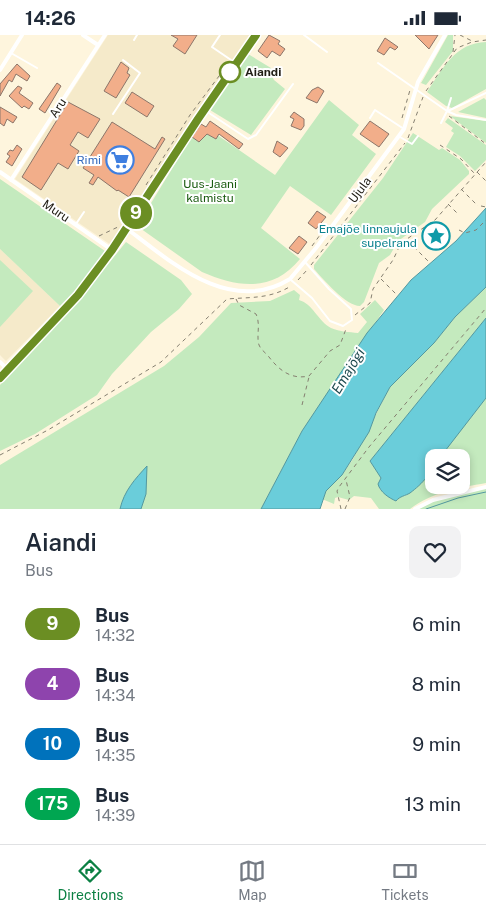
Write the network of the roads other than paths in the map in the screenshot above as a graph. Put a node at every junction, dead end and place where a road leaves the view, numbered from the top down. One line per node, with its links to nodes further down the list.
1 (22, 35): 12 (street)
2 (82, 35): 10 (street)
3 (104, 35): 10 (street, Aru)
4 (137, 35): 9 (lane)
5 (219, 35): 14 (lane)
6 (256, 35): 14 (highway)
7 (304, 35): 11 (lane)
8 (445, 35): 19 (street, Ujula)
9 (134, 40)
10 (98, 45): 33 (street, Aru)
11 (328, 52)
12 (11, 53): 16 (lane); 17 (street)
13 (123, 60): 25 (lane)
14 (234, 62): 23 (highway)
15 (378, 63): 19 (lane)
16 (37, 68)
17 (0, 70)
18 (292, 84): 23 (lane)
19 (415, 91): 24 (lane); 29 (street, Ujula)
20 (485, 94): 22 (lane); 24 (lane)
21 (450, 98): 24 (lane)
22 (486, 98)
23 (204, 110): 36 (highway)
24 (447, 113): 27 (lane); 28 (lane)
25 (113, 114)
26 (370, 118): 29 (lane)
27 (486, 120)
28 (441, 123)
29 (402, 128): 31 (street, Ujula)
30 (418, 136): 31 (lane)
31 (400, 137): 38 (street, Ujula)
32 (0, 171): 33 (street, Muru)
33 (11, 180): 35 (street, Muru)
34 (84, 211): 35 (lane)
35 (75, 225): 37 (street, Muru)
36 (124, 226): 37 (highway); 39 (street, Ujula)
37 (112, 250): 41 (highway)
38 (304, 262): 39 (street, Ujula); 39 (lane)
39 (290, 279)
40 (0, 362): 41 (street)
41 (8, 370): 42 (highway)
42 (0, 378)
43 (486, 487): 44 (street)
44 (415, 509)

